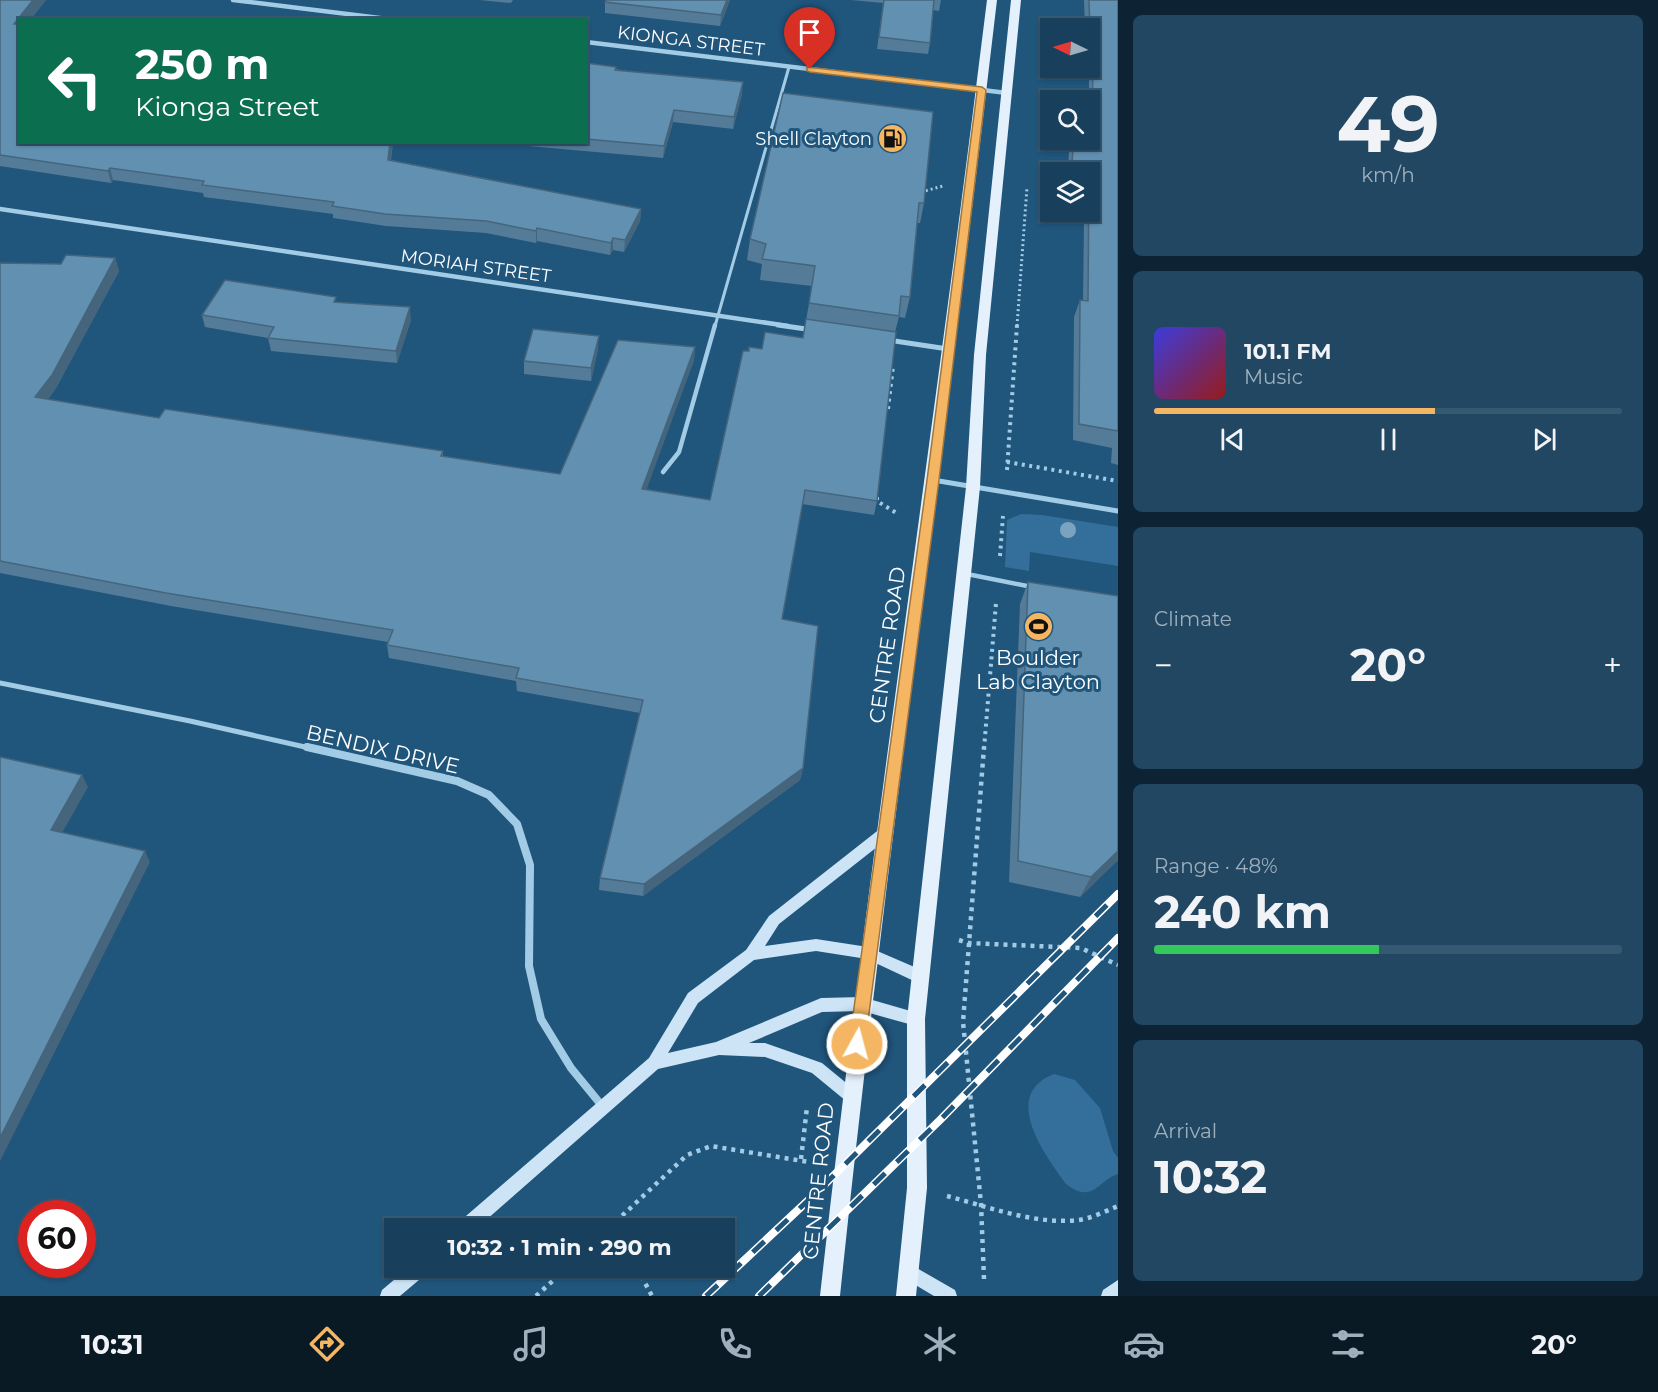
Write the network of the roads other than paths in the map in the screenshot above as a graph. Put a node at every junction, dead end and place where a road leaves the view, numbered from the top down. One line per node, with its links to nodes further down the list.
1 (233, 0): 4 (street)
2 (992, 0): 7 (main road, CENTRE ROAD)
3 (1016, 0): 8 (main road)
4 (380, 18)
5 (588, 42): 6 (street, KIONGA STREET)
6 (789, 67): 7 (street, KIONGA STREET); 10 (lane)
7 (982, 90): 8 (street, KIONGA STREET); 13 (main road, CENTRE ROAD)
8 (1006, 93): 16 (main road)
9 (0, 210): 10 (street, MORIAH STREET)
10 (718, 316): 11 (street, MORIAH STREET); 14 (lane)
11 (824, 331)
12 (884, 340): 13 (street)
13 (948, 349): 15 (main road, CENTRE ROAD)
14 (663, 472)
15 (933, 480): 16 (street); 21 (main road, CENTRE ROAD)
16 (974, 487): 17 (street); 18 (main road)
17 (1118, 511)
18 (964, 574): 19 (lane); 24 (main road)
19 (1043, 589)
20 (0, 683): 30 (street, BENDIX DRIVE)
21 (886, 832): 22 (main road, CENTRE ROAD); 23 (street)
22 (868, 953): 23 (street); 24 (street); 25 (main road, CENTRE ROAD)
23 (751, 954): 28 (street)
24 (921, 977): 26 (main road)
25 (862, 1004): 26 (street); 27 (street); 29 (main road, CENTRE ROAD)
26 (916, 1018): 32 (main road)
27 (717, 1049): 28 (street); 29 (street)
28 (654, 1063): 30 (street)
29 (851, 1096): 36 (main road, CENTRE ROAD)
30 (603, 1107): 31 (street)
31 (476, 1218)
32 (908, 1271): 37 (main road); 38 (street)
33 (409, 1278): 35 (street)
34 (1118, 1288): 39 (street)
35 (388, 1296)
36 (830, 1296)
37 (906, 1296)
38 (949, 1296)
39 (1109, 1296)

